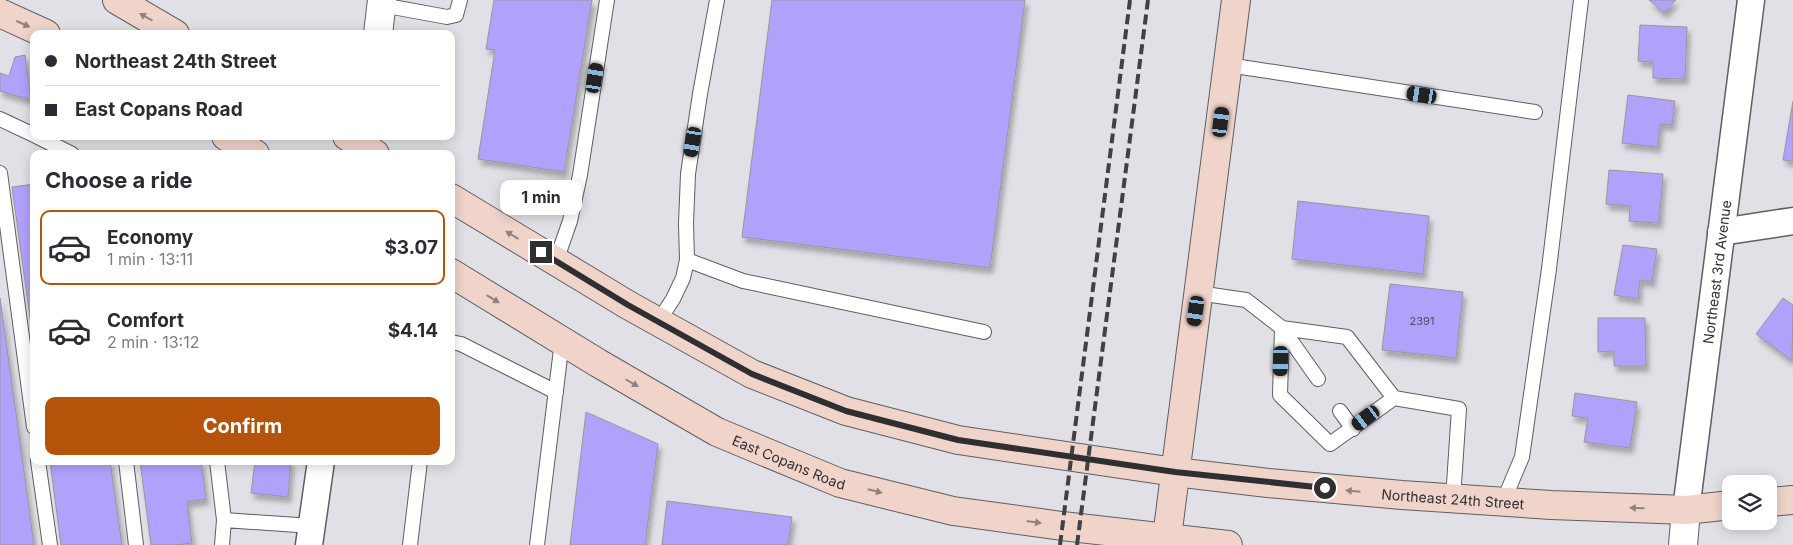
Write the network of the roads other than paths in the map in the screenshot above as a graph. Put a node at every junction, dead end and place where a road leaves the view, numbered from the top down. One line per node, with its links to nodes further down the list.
1 (117, 0): 11 (main road, one-way to 1)
2 (460, 0): 8 (lane)
3 (607, 0): 26 (lane)
4 (716, 0): 25 (lane)
5 (1236, 0): 13 (main road)
6 (1581, 0): 49 (lane)
7 (1751, 0): 24 (street, Northeast 3rd Avenue)
8 (382, 2): 12 (street)
9 (0, 13): 10 (main road, one-way to 10)
10 (37, 30)
11 (168, 30)
12 (378, 30)
13 (1228, 65): 14 (lane); 28 (main road)
14 (1535, 112)
15 (0, 119): 16 (lane)
16 (30, 134)
17 (43, 140): 19 (lane)
18 (232, 140): 20 (main road)
19 (64, 150)
20 (249, 150)
21 (0, 173): 36 (lane)
22 (455, 200): 26 (main road, one-way to 22)
23 (1793, 222): 24 (street)
24 (1721, 232): 51 (street, Northeast 3rd Avenue)
25 (687, 260): 29 (lane); 31 (lane)
26 (556, 261): 29 (main road)
27 (455, 275): 32 (main road, East Copans Road, one-way to 32)
28 (1198, 293): 30 (lane); 45 (main road)
29 (658, 322): 45 (main road)
30 (1282, 328): 34 (lane); 37 (lane); 39 (lane)
31 (984, 332)
32 (562, 341): 35 (lane); 54 (main road, East Copans Road, one-way to 54)
33 (455, 343): 35 (lane)
34 (1318, 379)
35 (556, 392): 59 (lane)
36 (30, 397)
37 (1394, 398): 39 (lane); 46 (lane)
38 (1340, 411): 39 (lane)
39 (1352, 429)
40 (39, 465): 55 (lane)
41 (126, 465): 56 (lane)
42 (217, 465): 52 (lane)
43 (320, 465): 53 (street)
44 (420, 465): 58 (lane)
45 (1175, 472): 46 (main road, Northeast 24th Street, one-way to 45); 54 (main road)
46 (1453, 499): 49 (main road, Northeast 24th Street)
47 (1793, 500): 48 (main road)
48 (1777, 501)
49 (1503, 502): 51 (main road, Northeast 24th Street, one-way to 49)
50 (1722, 506): 51 (main road, Northeast 24th Street)
51 (1686, 510): 61 (street, Northeast 3rd Avenue)
52 (224, 520): 53 (lane); 57 (lane)
53 (311, 536)
54 (1166, 541): 60 (main road)
55 (50, 545)
56 (136, 545)
57 (222, 545)
58 (410, 545)
59 (537, 545)
60 (1228, 545)
61 (1683, 545)

